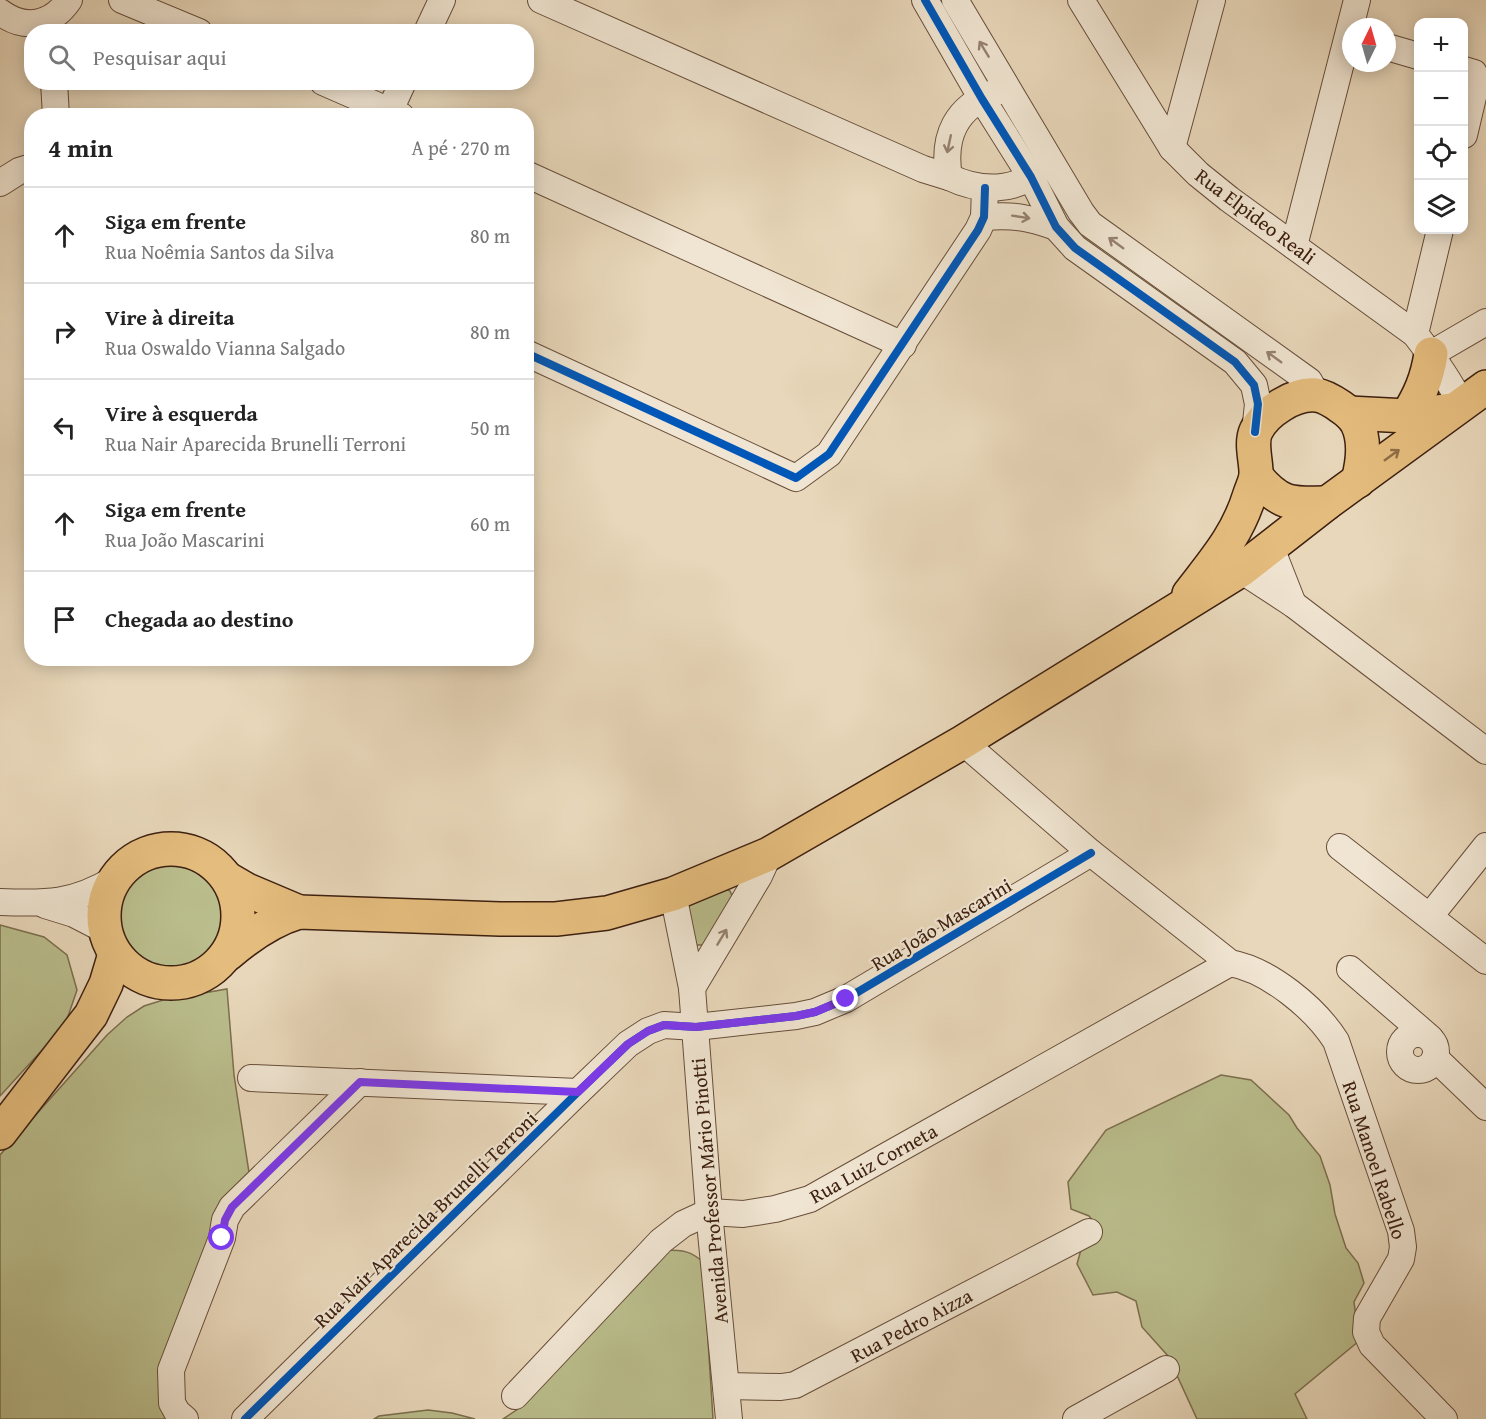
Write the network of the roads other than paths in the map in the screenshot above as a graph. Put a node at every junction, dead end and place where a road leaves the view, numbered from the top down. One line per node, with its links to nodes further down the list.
1 (69, 0): 14 (street)
2 (122, 0): 15 (street)
3 (442, 0): 16 (street)
4 (541, 0): 10 (street)
5 (925, 0): 25 (street)
6 (956, 0): 24 (street, one-way to 6)
7 (1081, 0): 30 (street, Rua Elpideo Reali)
8 (1212, 0): 30 (street)
9 (1357, 0): 12 (street)
10 (572, 6): 33 (street)
11 (0, 12): 13 (street)
12 (1353, 18)
13 (44, 24)
14 (51, 24)
15 (180, 24)
16 (431, 24)
17 (1396, 49): 18 (street)
18 (1414, 54)
19 (1342, 62): 41 (street)
20 (1469, 71): 29 (street)
21 (54, 90): 26 (street)
22 (342, 90): 27 (street)
23 (401, 90): 28 (street)
24 (1008, 90): 25 (street); 31 (street)
25 (982, 99): 33 (street, one-way to 33); 34 (street)
26 (56, 108)
27 (384, 108)
28 (397, 108)
29 (1466, 126)
30 (1172, 148): 41 (street, Rua Elpideo Reali)
31 (1049, 159): 34 (street); 46 (street, one-way to 31)
32 (24, 169): 36 (street)
33 (949, 177): 37 (street)
34 (1031, 177): 37 (street); 39 (street)
35 (534, 178): 44 (street)
36 (0, 183)
37 (985, 188): 38 (street)
38 (984, 218): 39 (street, one-way to 39); 44 (street)
39 (1056, 227): 50 (street)
40 (1439, 234): 43 (street)
41 (1294, 246): 43 (street, Rua Elpideo Reali)
42 (1486, 322): 43 (street)
43 (1423, 344): 47 (street, Rua Elpideo Reali); 49 (main road)
44 (903, 345): 45 (street)
45 (534, 357)
46 (1317, 395): 48 (main road); 50 (main road)
47 (1467, 400): 49 (main road); 52 (main road, one-way to 47)
48 (1349, 413): 49 (main road); 52 (main road)
49 (1407, 416)
50 (1255, 432): 51 (main road)
51 (1256, 476): 53 (main road); 54 (main road)
52 (1358, 481): 53 (main road)
53 (1327, 503): 55 (main road)
54 (1233, 537): 56 (main road); 58 (main road)
55 (1271, 548): 56 (main road); 57 (street)
56 (1241, 570): 57 (street); 58 (main road)
57 (1293, 604): 60 (street)
58 (1176, 609): 59 (main road)
59 (963, 742): 63 (street, Rua Manoel Rabello); 64 (main road)
60 (1486, 751)
61 (1486, 846): 71 (street)
62 (1340, 847): 71 (street)
63 (1091, 853): 75 (street, Rua Manoel Rabello); 81 (street, Rua João Mascarini)
64 (769, 854): 67 (main road); 78 (street, one-way to 64)
65 (115, 879): 66 (main road); 69 (street); 72 (main road)
66 (228, 879): 70 (main road); 73 (main road)
67 (673, 894): 70 (main road); 78 (street, Avenida Professor Mário Pinotti)
68 (0, 902): 69 (street)
69 (42, 904): 72 (street)
70 (299, 912): 73 (main road)
71 (1430, 916): 74 (street)
72 (110, 942): 77 (main road); 80 (main road)
73 (228, 954): 77 (main road)
74 (1486, 960)
75 (1230, 963): 88 (street, Rua Luiz Corneta); 97 (street, Rua Manoel Rabello)
76 (1350, 969): 79 (street)
77 (158, 983): 80 (main road)
78 (692, 988): 81 (street, Avenida Professor Mário Pinotti)
79 (1388, 1003): 82 (street); 82 (street)
80 (92, 1015): 87 (main road)
81 (696, 1027): 85 (street, Rua Nair Aparecida Brunelli Terroni); 88 (street, Avenida Professor Mário Pinotti)
82 (1432, 1048): 86 (street)
83 (251, 1078): 84 (street)
84 (360, 1082): 85 (street); 93 (street)
85 (578, 1092): 94 (street, Rua Nair Aparecida Brunelli Terroni)
86 (1486, 1107)
87 (0, 1132)
88 (709, 1212): 91 (street, Avenida Professor Mário Pinotti); 92 (street, Rua Luiz Corneta)
89 (1089, 1232): 91 (street, Rua Pedro Aizza)
90 (1166, 1369): 96 (street)
91 (726, 1386): 95 (street, Avenida Professor Mário Pinotti)
92 (515, 1396)
93 (185, 1419)
94 (245, 1419)
95 (729, 1419)
96 (1076, 1419)
97 (1444, 1419)

